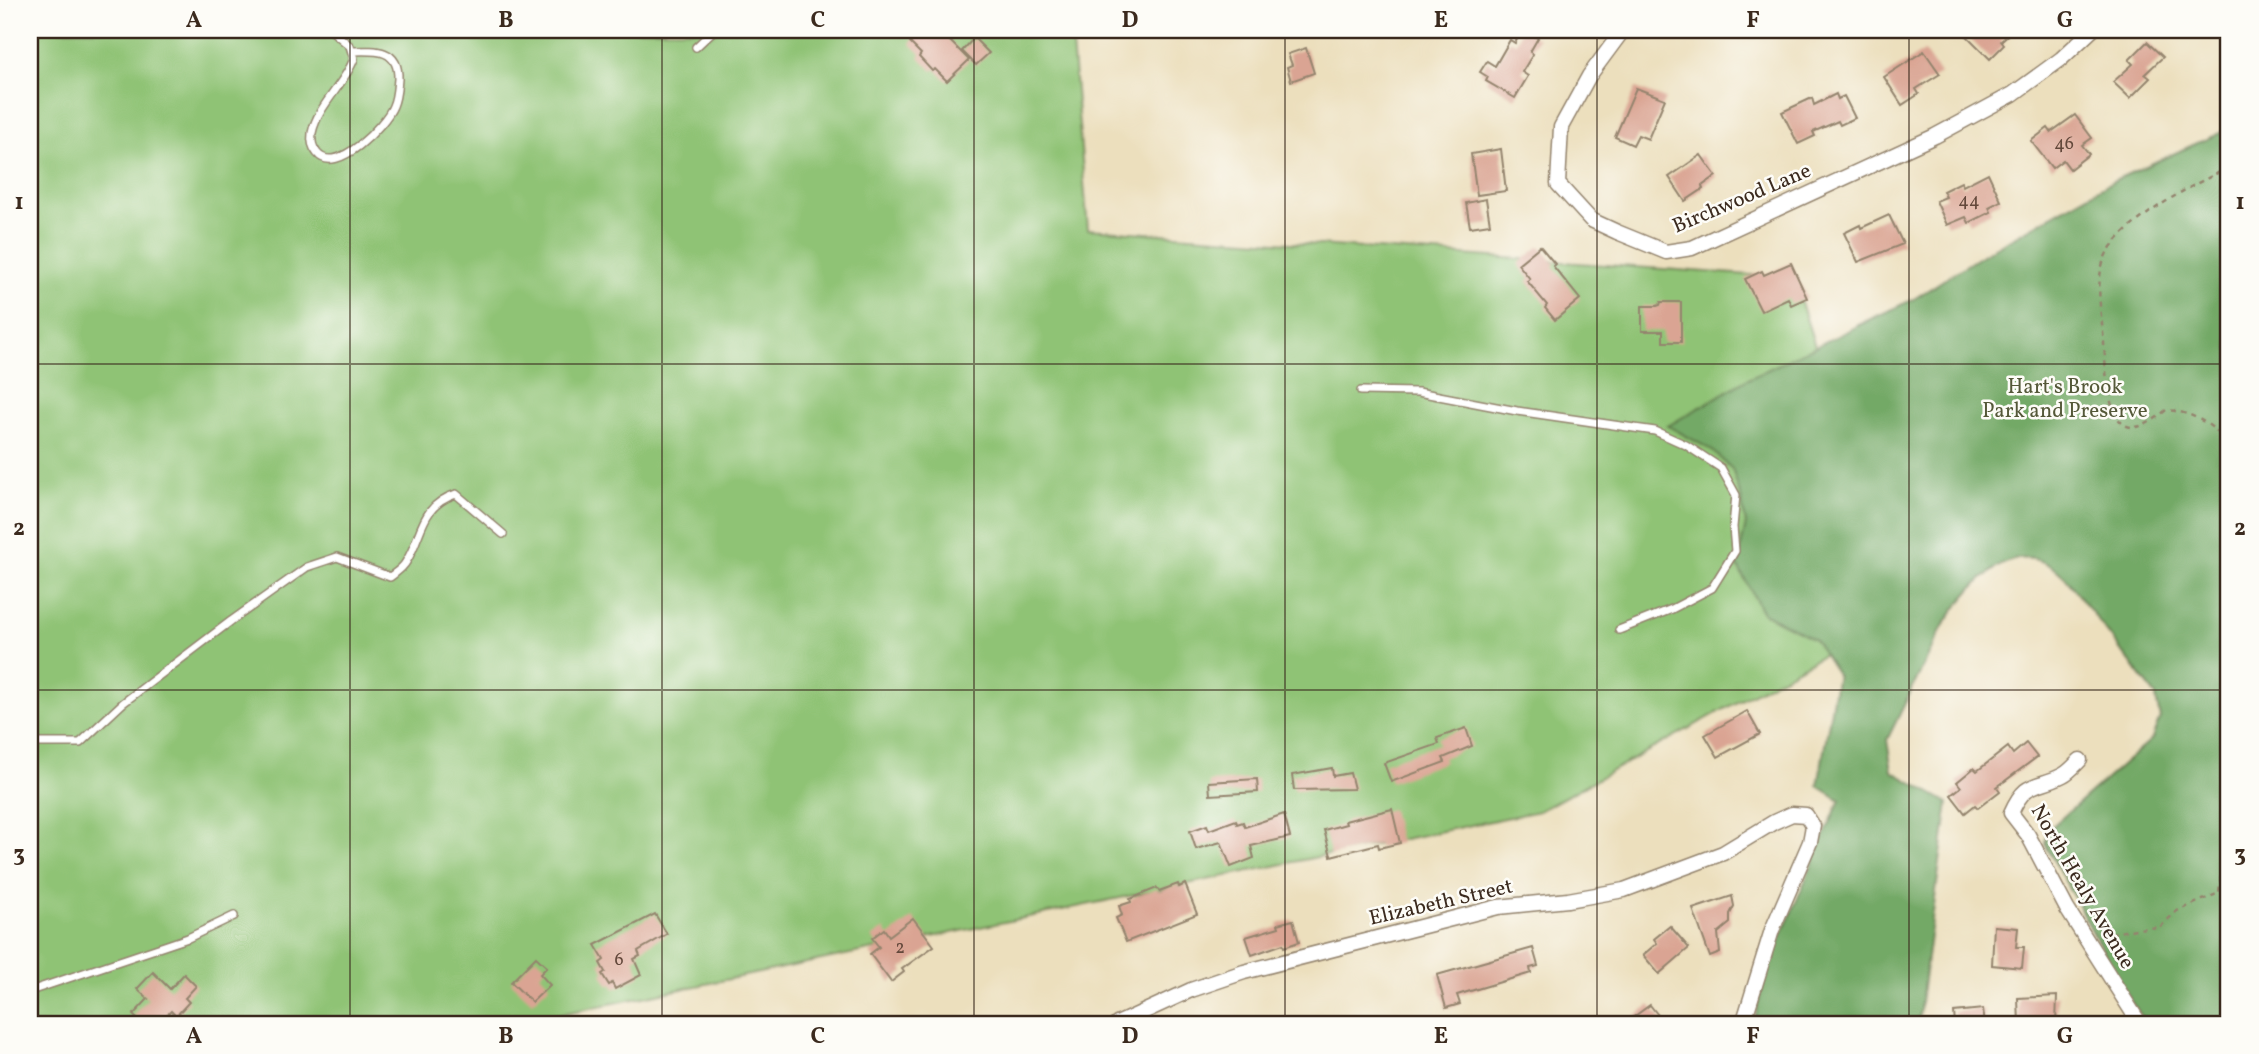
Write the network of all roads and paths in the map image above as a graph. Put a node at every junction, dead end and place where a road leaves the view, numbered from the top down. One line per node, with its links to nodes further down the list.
1 (331, 30): 6 (lane)
2 (714, 30): 5 (lane)
3 (1623, 30): 4 (street, Birchwood Lane)
4 (2092, 30)
5 (696, 47)
6 (353, 51): 6 (lane)
7 (2229, 168): 9 (path)
8 (1361, 391): 13 (lane)
9 (2229, 444)
10 (503, 534): 14 (lane)
11 (2229, 552): 12 (path)
12 (2229, 612)
13 (1619, 630)
14 (30, 743)
15 (2080, 760): 18 (street, North Healy Avenue)
16 (2229, 842): 18 (path)
17 (234, 916): 19 (lane)
18 (2084, 936): 22 (street, North Healy Avenue)
19 (30, 991)
20 (1117, 1024): 21 (street, Elizabeth Street)
21 (1743, 1024)
22 (2140, 1024)

